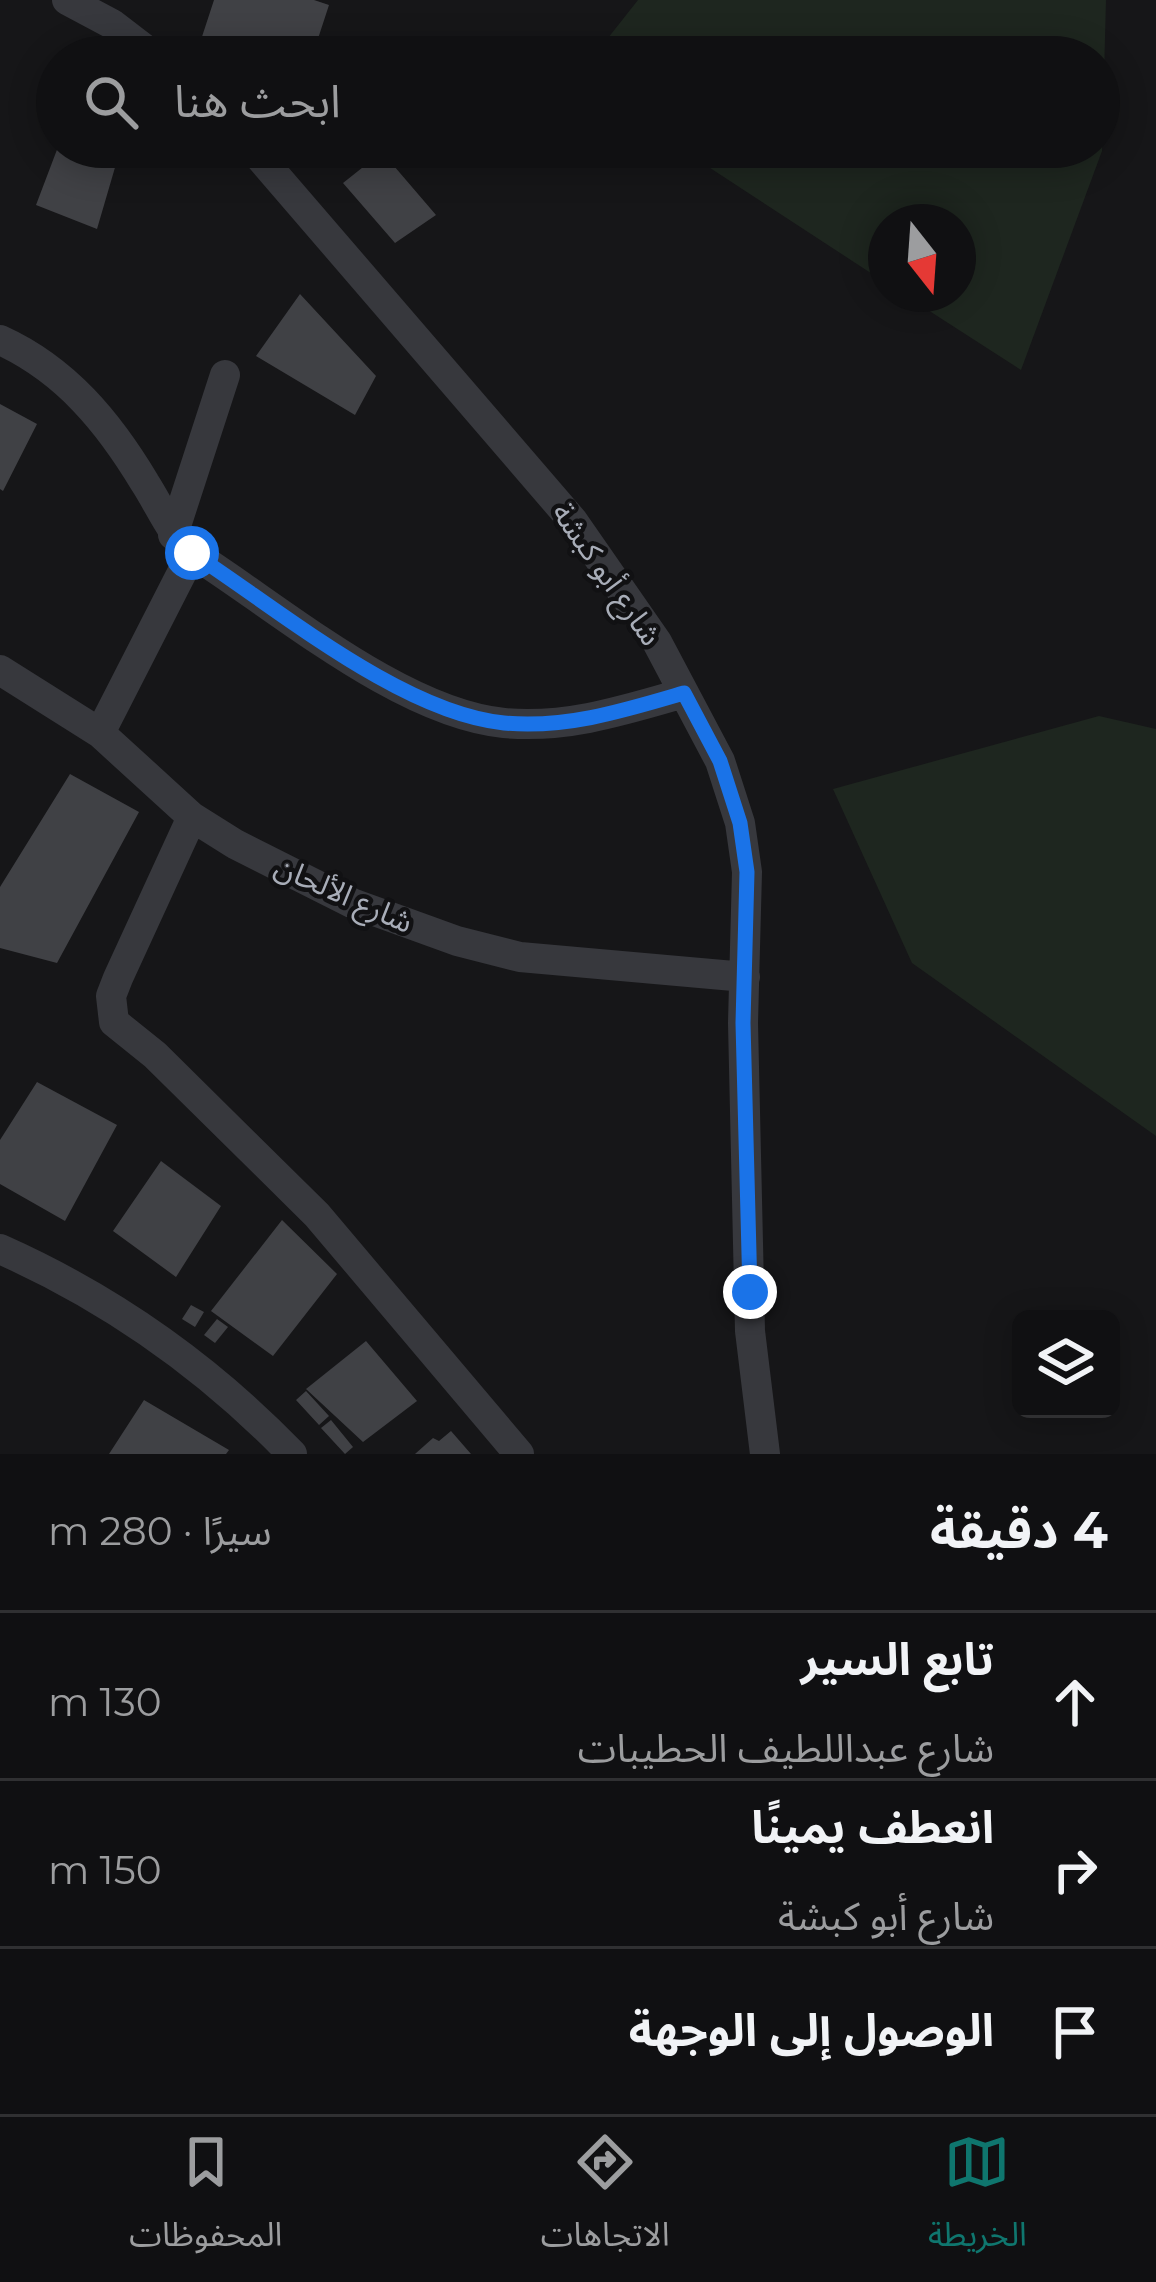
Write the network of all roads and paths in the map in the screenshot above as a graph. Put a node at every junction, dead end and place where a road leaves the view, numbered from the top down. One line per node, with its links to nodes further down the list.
1 (67, 0): 2 (street)
2 (128, 36)
3 (269, 168): 8 (street, شارع أبو كبشة)
4 (0, 340): 6 (street)
5 (224, 375): 6 (street)
6 (183, 544): 8 (street); 9 (street)
7 (0, 670): 9 (street, شارع الألحان)
8 (684, 693): 11 (street, شارع أبو كبشة)
9 (100, 733): 10 (street, شارع الألحان)
10 (192, 817): 11 (street, شارع الألحان); 14 (street)
11 (745, 977): 15 (street, شارع أبو كبشة)
12 (0, 1249): 13 (street)
13 (292, 1454)
14 (519, 1454)
15 (765, 1454)

